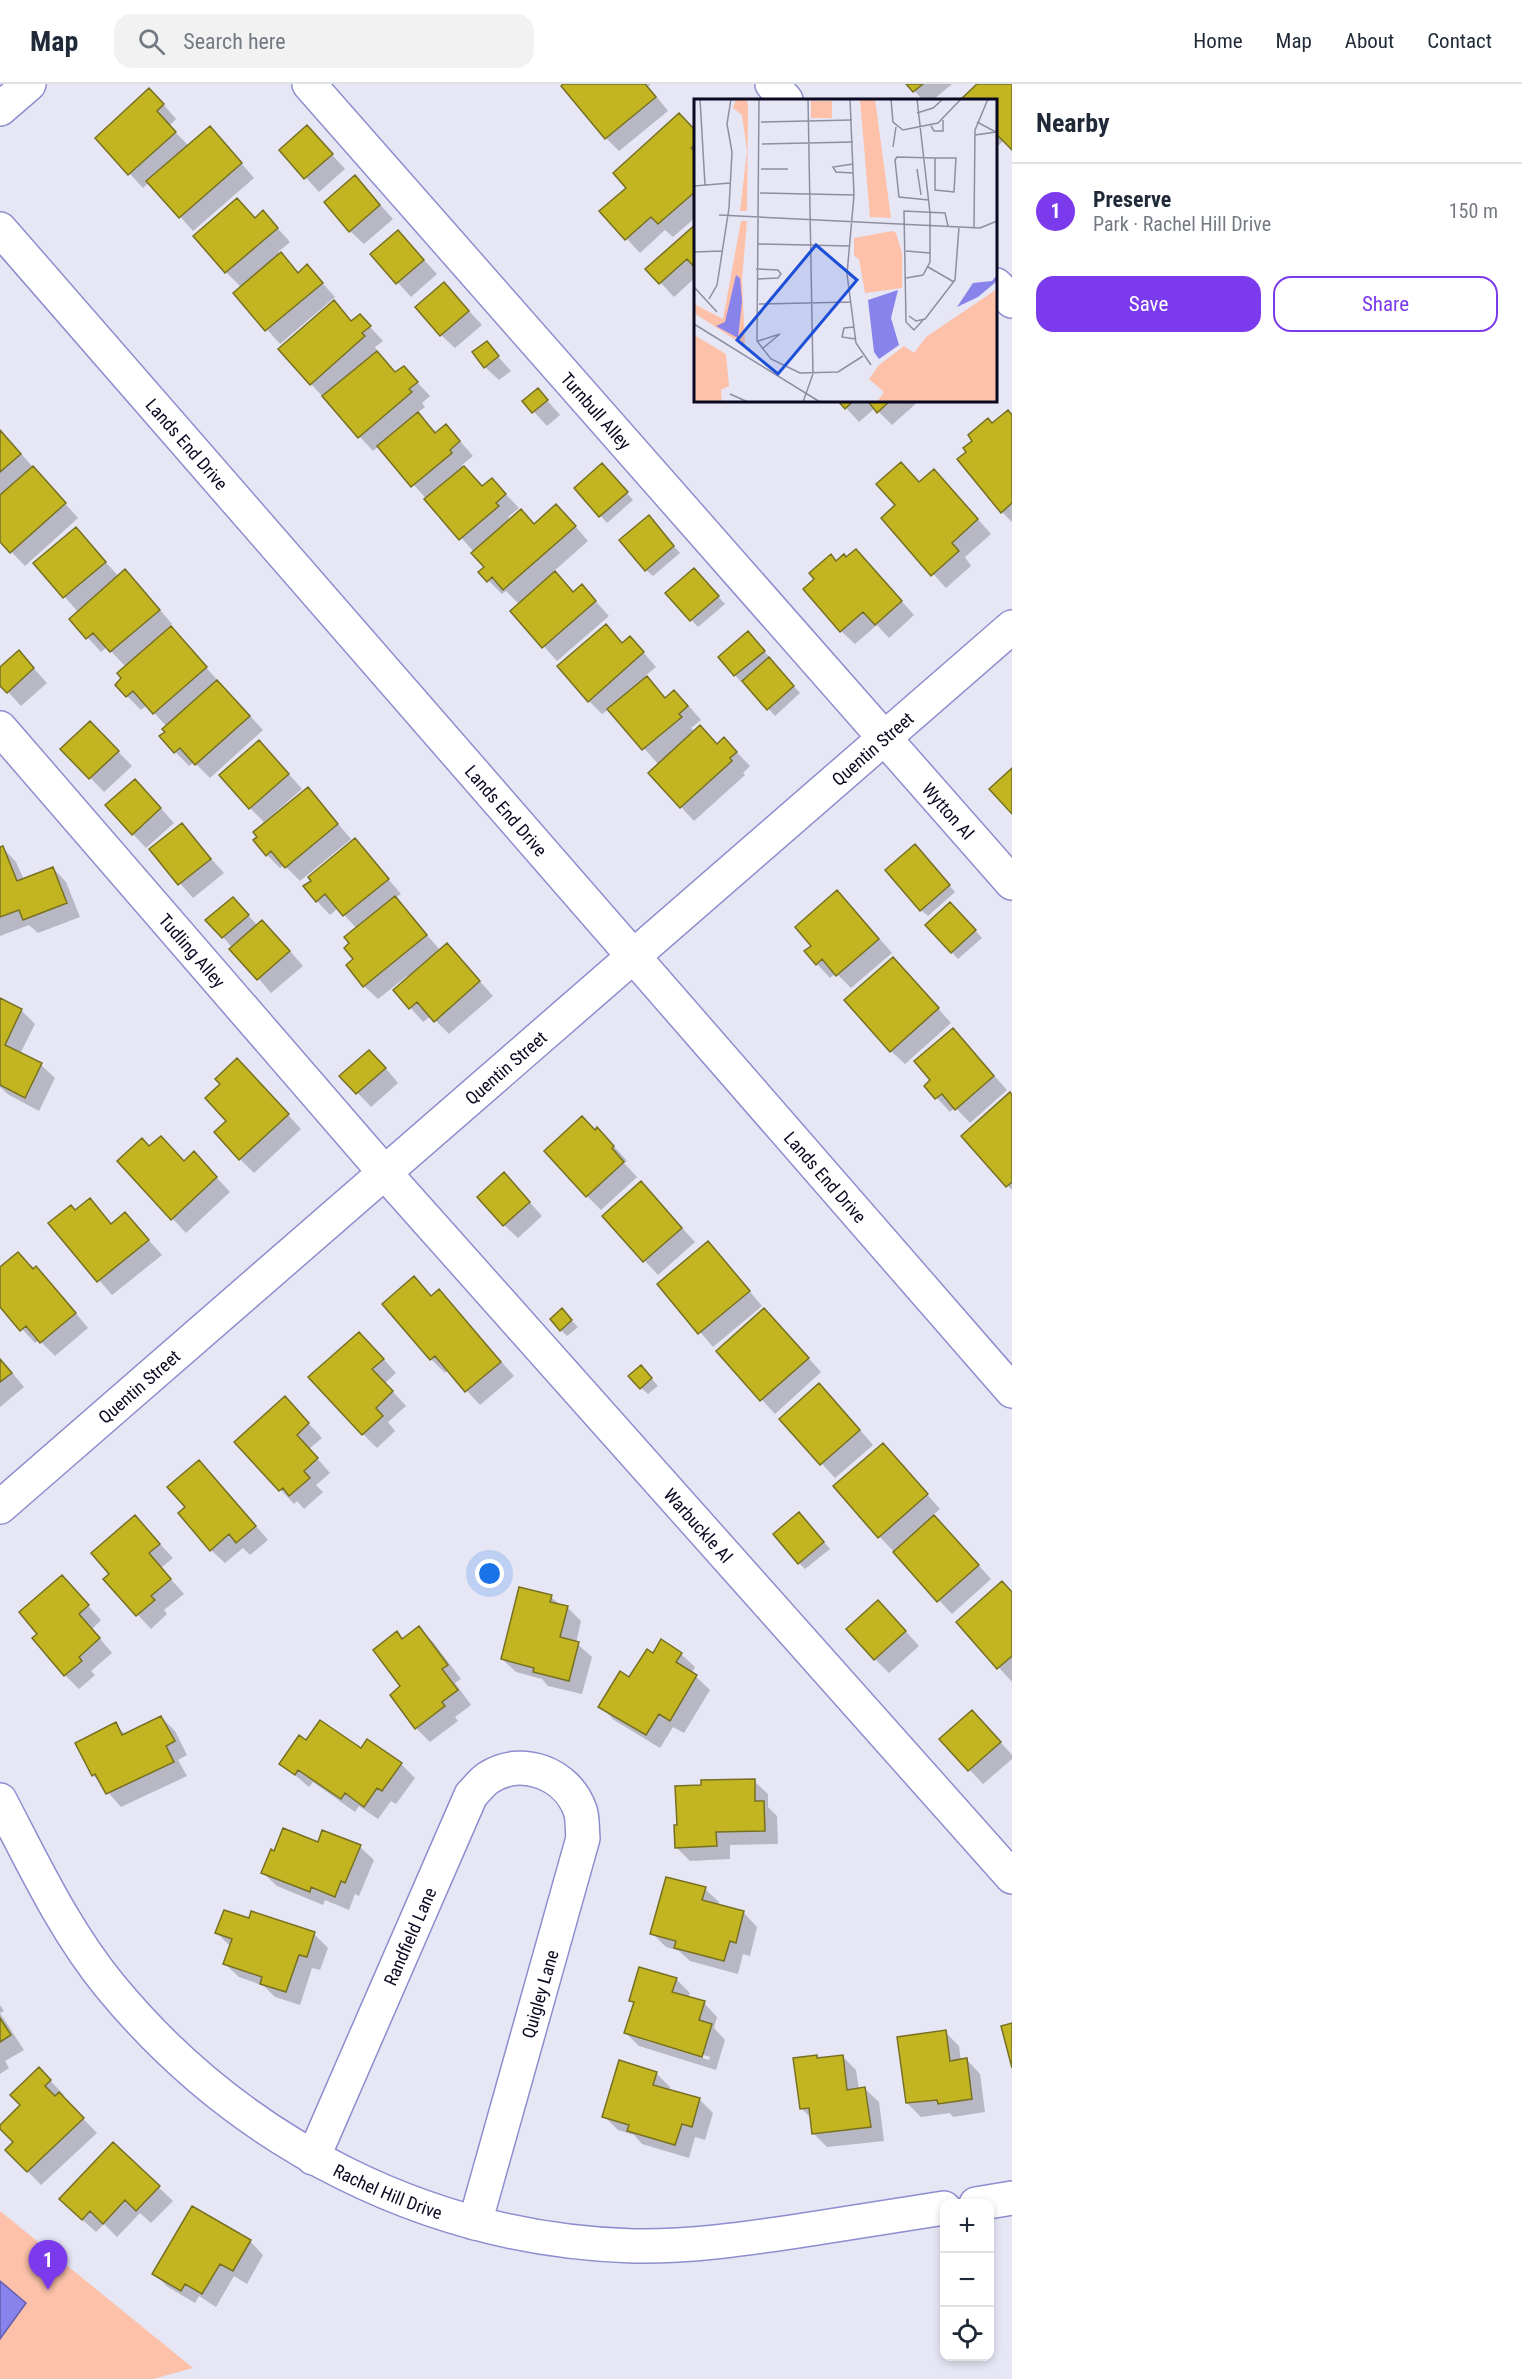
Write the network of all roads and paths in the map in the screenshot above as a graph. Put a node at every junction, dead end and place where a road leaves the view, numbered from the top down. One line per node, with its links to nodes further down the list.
1 (29, 84): 5 (street)
2 (309, 84): 11 (street, Turnbull Alley)
3 (772, 84): 4 (street)
4 (785, 99)
5 (0, 110)
6 (0, 229): 13 (street, Lands End Drive)
7 (997, 286): 8 (street)
8 (1012, 301)
9 (1012, 627): 11 (street, Quentin Street)
10 (0, 728): 14 (street, Tudling Alley)
11 (885, 738): 12 (street, Wytton Al); 13 (street, Quentin Street)
12 (1012, 883)
13 (634, 957): 14 (street, Quentin Street); 15 (street, Lands End Drive)
14 (385, 1173): 16 (street, Quentin Street); 19 (street, Warbuckle Al)
15 (1012, 1391)
16 (0, 1507)
17 (549, 1774): 20 (street, Randfield Lane); 24 (street, Quigley Lane)
18 (0, 1800): 20 (street, Rachel Hill Drive)
19 (1012, 1877)
20 (313, 2158): 24 (street, Rachel Hill Drive)
21 (1012, 2198): 22 (street)
22 (994, 2201)
23 (940, 2209): 24 (street, Rachel Hill Drive)
24 (475, 2223)

